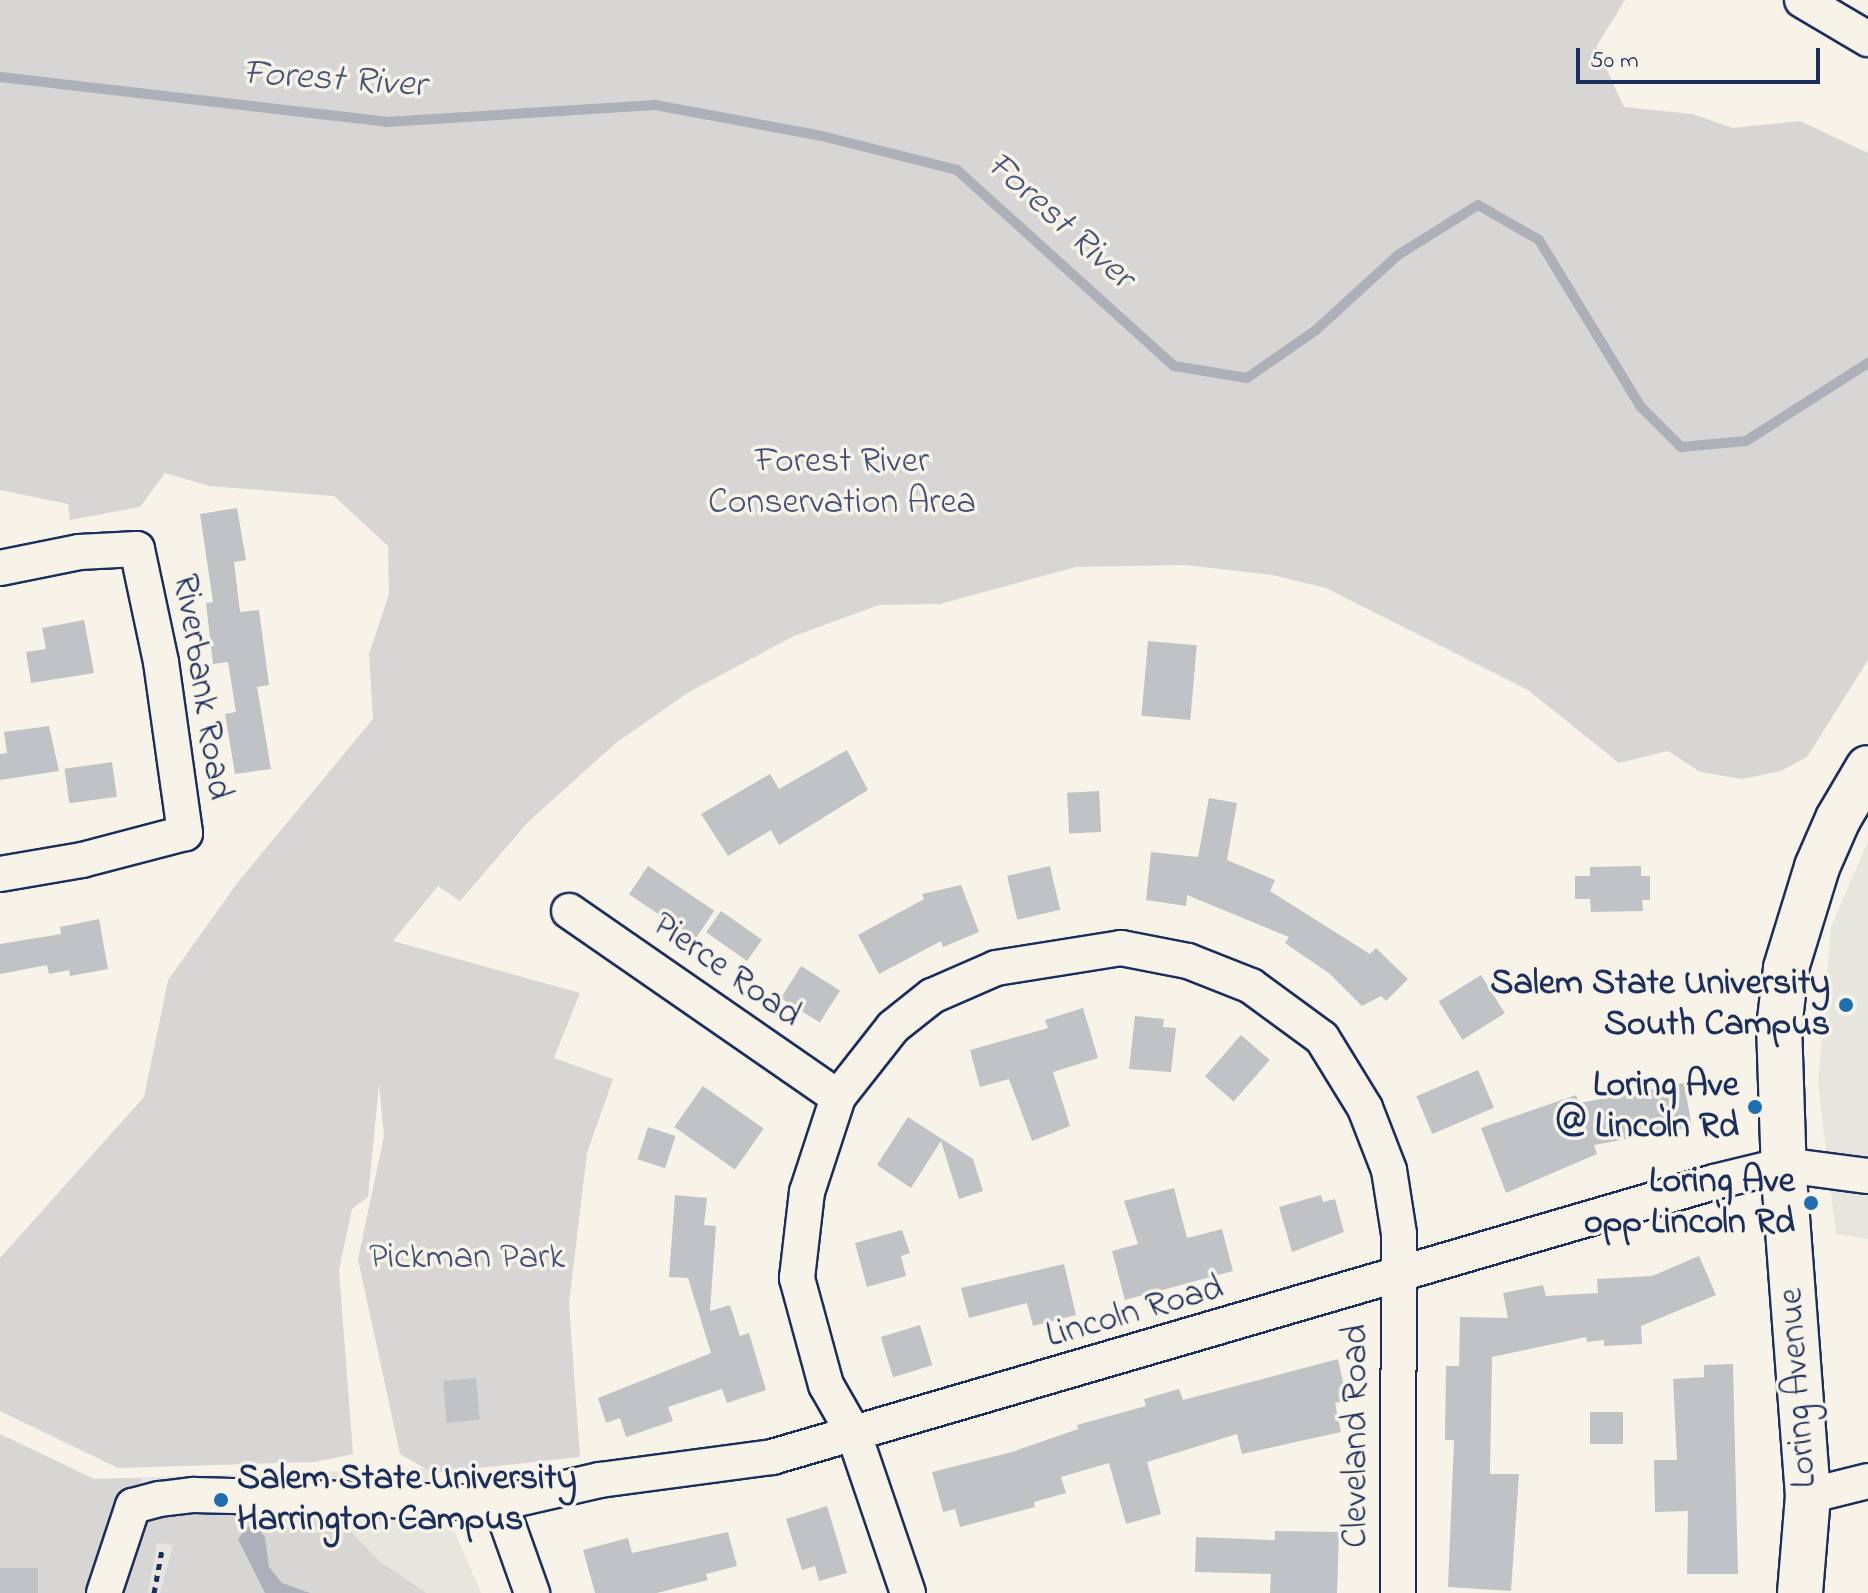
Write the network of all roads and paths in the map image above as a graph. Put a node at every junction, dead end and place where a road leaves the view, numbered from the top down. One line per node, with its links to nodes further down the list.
1 (1802, 0): 2 (street)
2 (1868, 39)
3 (0, 568): 5 (street, Riverbank Road)
4 (1868, 768): 8 (highway, Loring Avenue)
5 (0, 874)
6 (569, 911): 7 (street, Pierce Road)
7 (838, 1097): 10 (street, Cleveland Road); 11 (street)
8 (1784, 1165): 9 (street); 10 (street, Lincoln Road); 13 (highway, Loring Avenue)
9 (1868, 1176)
10 (1396, 1278): 11 (street, Lincoln Road); 20 (street, Cleveland Road)
11 (854, 1434): 14 (street, Lincoln Road); 19 (street)
12 (1868, 1481): 13 (street)
13 (1808, 1496): 21 (highway, Loring Avenue)
14 (500, 1503): 16 (street, Lincoln Road); 18 (street)
15 (162, 1550): 17 (path)
16 (104, 1593)
17 (154, 1593)
18 (532, 1593)
19 (908, 1593)
20 (1398, 1593)
21 (1800, 1593)

